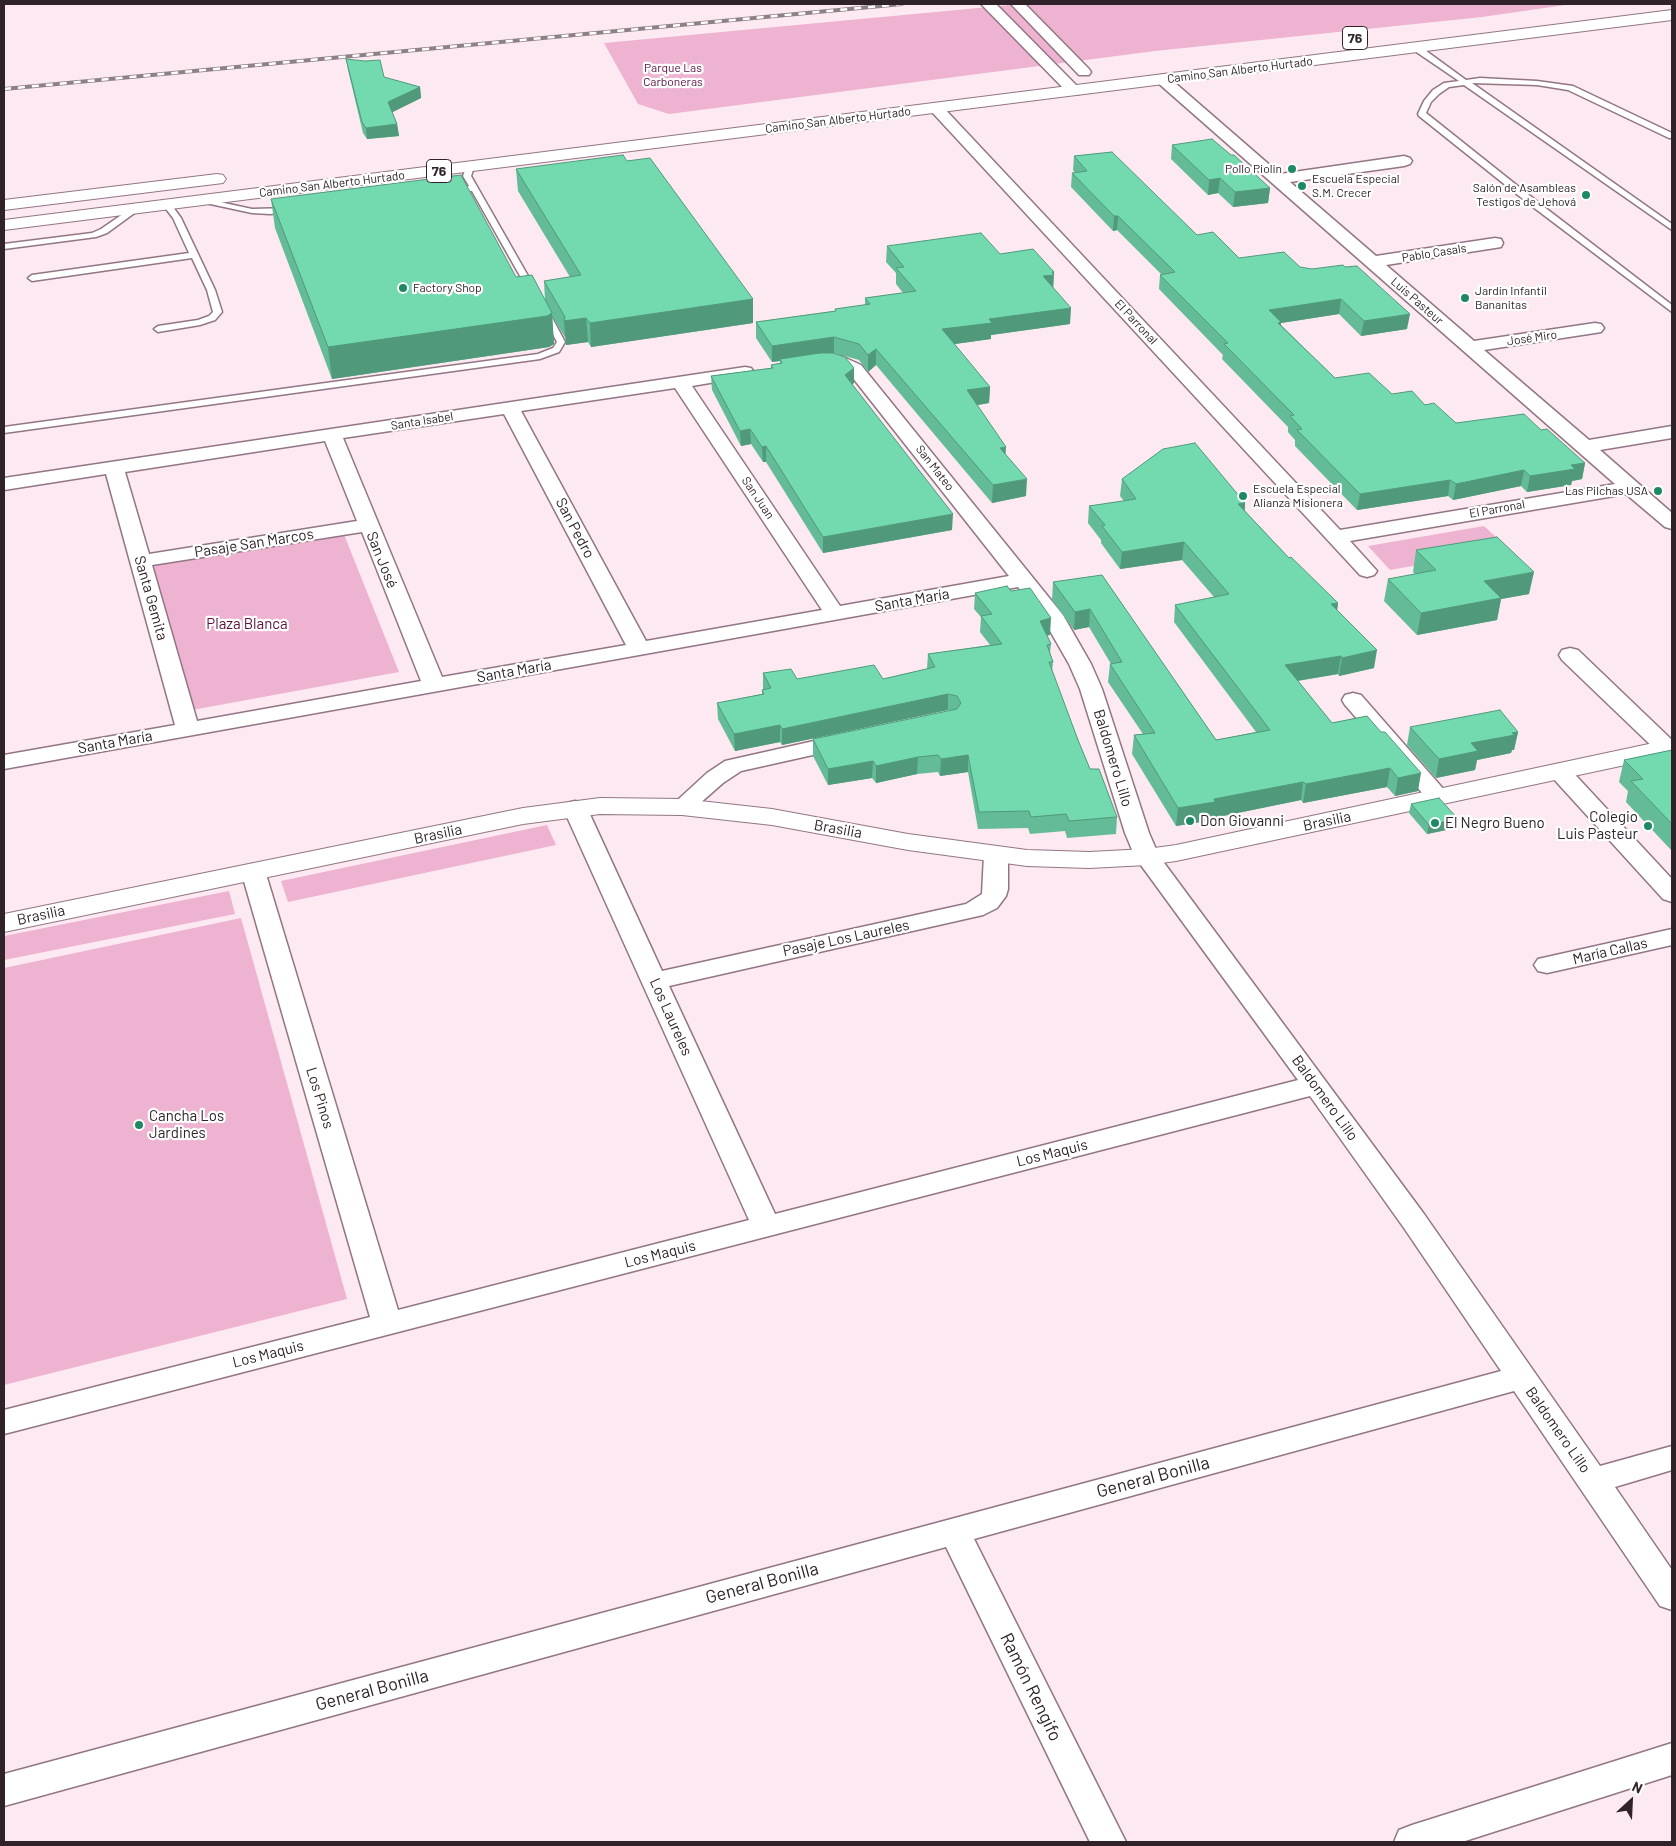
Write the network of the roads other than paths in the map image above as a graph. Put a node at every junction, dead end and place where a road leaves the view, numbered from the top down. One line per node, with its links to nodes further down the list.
1 (988, 4): 9 (street)
2 (1018, 4): 8 (street)
3 (1672, 15): 4 (main road, Camino San Alberto Hurtado / 76)
4 (1415, 47): 11 (main road, Camino San Alberto Hurtado / 76); 12 (lane)
5 (1179, 60): 11 (main road)
6 (1124, 69): 11 (main road)
7 (1101, 70): 8 (main road)
8 (1084, 72): 9 (main road)
9 (1058, 75): 10 (main road); 13 (street)
10 (1039, 77)
11 (1162, 80): 13 (main road, Camino San Alberto Hurtado / 76); 19 (street, Luis Pasteur)
12 (1465, 82): 15 (lane); 28 (lane); 34 (lane)
13 (1074, 91): 14 (main road, Camino San Alberto Hurtado / 76)
14 (936, 108): 17 (main road, Camino San Alberto Hurtado / 76); 51 (street, El Parronal)
15 (1672, 136)
16 (1404, 161): 19 (street)
17 (470, 167): 20 (lane); 22 (main road, Camino San Alberto Hurtado / 76)
18 (230, 178): 24 (main road)
19 (1276, 179): 32 (street, Luis Pasteur)
20 (474, 188): 21 (lane); 42 (lane)
21 (455, 190)
22 (204, 200): 23 (main road, Camino San Alberto Hurtado / 76); 25 (lane)
23 (167, 205): 26 (main road, Camino San Alberto Hurtado / 76); 31 (lane)
24 (4, 206)
25 (299, 208)
26 (136, 209): 27 (main road, Camino San Alberto Hurtado / 76); 30 (lane)
27 (4, 225)
28 (1672, 228)
29 (1495, 243): 32 (street, Pablo Casals)
30 (4, 247)
31 (194, 255): 33 (lane); 36 (lane)
32 (1372, 262): 37 (street, Luis Pasteur)
33 (32, 278)
34 (1672, 309)
35 (1595, 328): 37 (street, José Miro)
36 (158, 329)
37 (1469, 347): 45 (street, Luis Pasteur)
38 (801, 364): 54 (street, San Mateo)
39 (764, 370): 40 (street, Santa Isabel)
40 (680, 382): 41 (street, Santa Isabel); 55 (street, San Juan)
41 (510, 408): 44 (street, Santa Isabel); 56 (street, San Pedro)
42 (4, 430)
43 (1672, 432): 45 (street)
44 (332, 434): 46 (street, Santa Isabel); 50 (street, San José)
45 (1584, 447): 48 (street, Luis Pasteur)
46 (114, 467): 47 (street, Santa Isabel); 52 (street, Santa Gemita)
47 (4, 484)
48 (1630, 487): 49 (street, Luis Pasteur); 51 (street, El Parronal)
49 (1672, 523)
50 (368, 525): 52 (street, Pasaje San Marcos); 58 (street, San José)
51 (1335, 537): 53 (street, El Parronal)
52 (141, 561): 60 (street, Santa Gemita)
53 (1367, 571)
54 (1024, 580): 55 (street, Santa María); 69 (street, Baldomero Lillo)
55 (835, 614): 56 (street, Santa María)
56 (639, 649): 58 (street, Santa María)
57 (1570, 655): 62 (street)
58 (434, 685): 60 (street, Santa María)
59 (1353, 700): 65 (street)
60 (188, 729): 63 (street, Santa María)
61 (862, 737): 67 (street)
62 (1670, 747): 64 (main road, Brasilia)
63 (4, 762)
64 (1558, 771): 65 (main road, Brasilia); 71 (street)
65 (1438, 797): 69 (main road, Brasilia)
66 (575, 808): 67 (main road, Brasilia); 70 (main road, Brasilia); 75 (street, Los Laureles)
67 (682, 808): 68 (main road, Brasilia)
68 (996, 855): 69 (main road, Brasilia); 75 (street, Pasaje Los Laureles)
69 (1147, 857): 76 (street, Baldomero Lillo)
70 (253, 872): 72 (main road, Brasilia); 78 (street, Los Pinos)
71 (1672, 894)
72 (4, 922)
73 (1672, 937): 74 (street, María Callas)
74 (1547, 965)
75 (654, 981): 77 (street, Los Laureles)
76 (1316, 1085): 77 (street, Los Maquis); 79 (street, Baldomero Lillo)
77 (766, 1226): 78 (street, Los Maquis)
78 (387, 1324): 80 (street, Los Maquis)
79 (1521, 1376): 82 (street, Baldomero Lillo); 83 (street, General Bonilla)
80 (4, 1422)
81 (1672, 1458): 82 (street)
82 (1593, 1481): 84 (street, Baldomero Lillo)
83 (954, 1531): 86 (street, General Bonilla); 87 (street, Ramón Rengifo)
84 (1672, 1596)
85 (1672, 1759): 88 (street)
86 (4, 1790)
87 (1108, 1842)
88 (1412, 1842)

